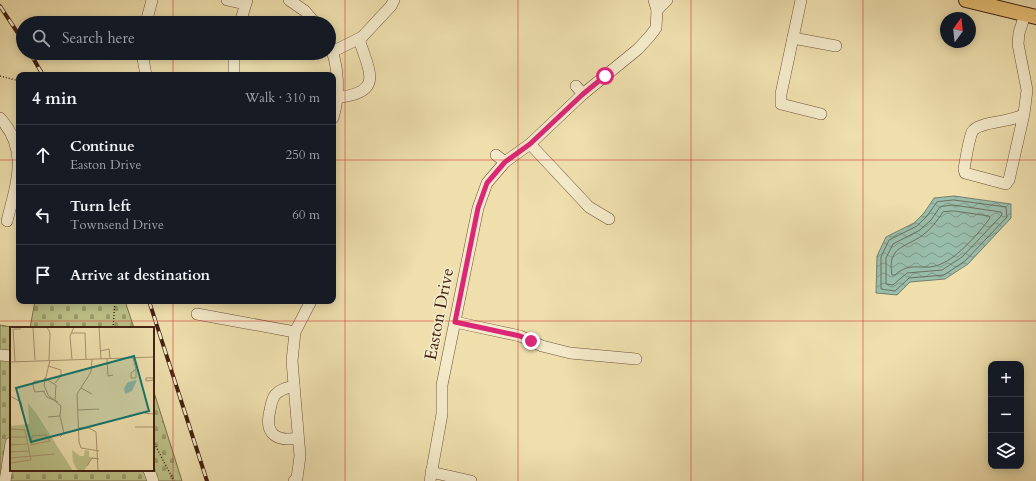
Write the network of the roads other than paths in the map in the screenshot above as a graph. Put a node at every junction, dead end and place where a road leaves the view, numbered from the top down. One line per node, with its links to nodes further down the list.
1 (152, 0): 10 (street)
2 (227, 0): 8 (street)
3 (289, 0): 12 (street)
4 (394, 0): 15 (street)
5 (667, 0): 9 (street, Easton Drive)
6 (801, 0): 14 (street)
7 (966, 0): 13 (main road)
8 (246, 2): 11 (street)
9 (656, 5): 29 (street, Easton Drive)
10 (148, 16)
11 (242, 16)
12 (310, 16)
13 (1030, 16): 27 (street)
14 (793, 38): 17 (street); 26 (street)
15 (359, 39): 16 (street); 25 (street)
16 (336, 46)
17 (836, 46)
18 (143, 60): 21 (street)
19 (234, 60): 22 (street)
20 (334, 60): 24 (street)
21 (145, 72)
22 (234, 72)
23 (336, 72): 25 (street)
24 (336, 72)
25 (336, 98)
26 (821, 114)
27 (1024, 114): 27 (street)
28 (1, 120): 30 (street)
29 (530, 144): 32 (street, Easton Drive); 34 (street)
30 (16, 147)
31 (496, 155): 32 (street)
32 (505, 162): 38 (street, Easton Drive)
33 (16, 183): 35 (street)
34 (609, 219)
35 (7, 221)
36 (309, 304): 39 (street)
37 (197, 314): 39 (street)
38 (455, 322): 42 (street); 47 (street, Easton Drive)
39 (295, 332): 43 (street)
40 (0, 355): 41 (street)
41 (10, 356)
42 (636, 359)
43 (294, 386): 44 (street); 44 (street)
44 (298, 438): 50 (street)
45 (10, 449): 48 (street)
46 (149, 471): 49 (street)
47 (431, 477): 51 (street)
48 (5, 481)
49 (153, 481)
50 (294, 481)
51 (471, 481)

